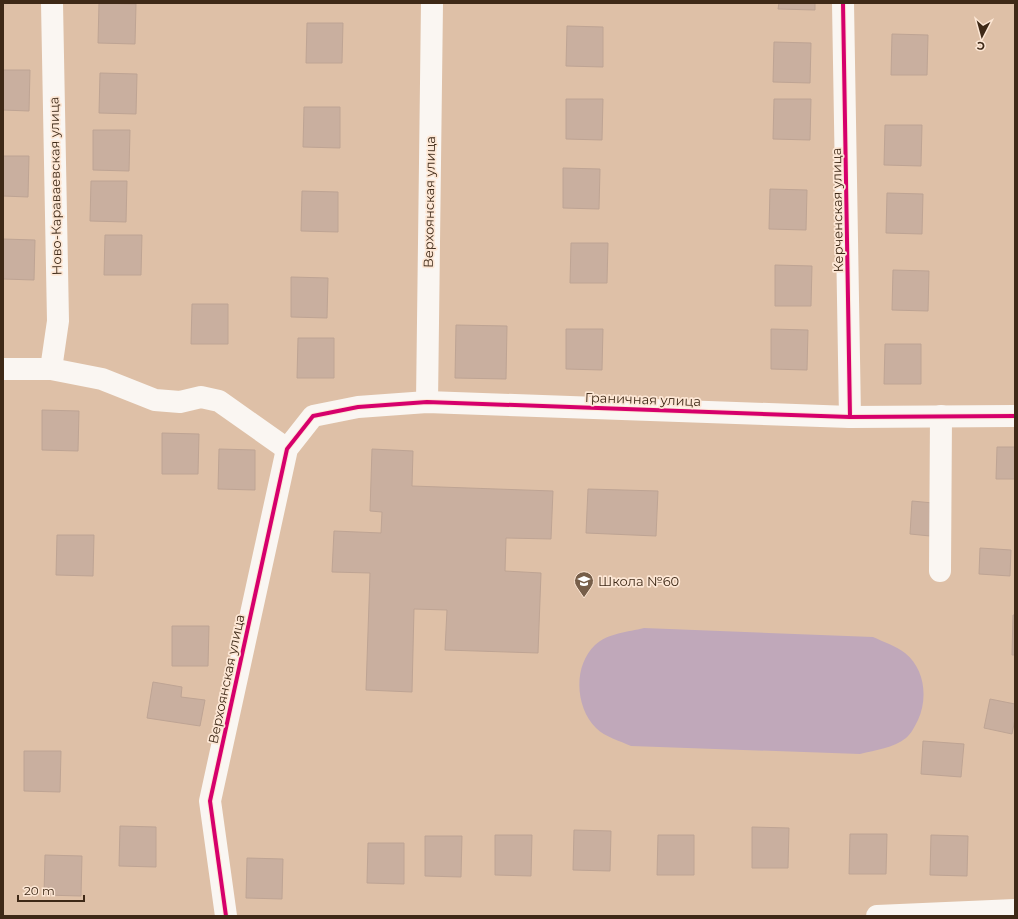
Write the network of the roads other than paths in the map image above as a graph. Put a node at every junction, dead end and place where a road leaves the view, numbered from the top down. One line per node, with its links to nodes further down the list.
1 (52, 3): 5 (street, Ново-Караваевская улица)
2 (432, 3): 6 (street, Верхоянская улица)
3 (843, 3): 9 (street, Керченская улица)
4 (3, 368): 5 (street)
5 (51, 369): 10 (street)
6 (427, 402): 9 (street, Граничная улица); 10 (street, Граничная улица)
7 (941, 416): 8 (street, Граничная улица); 9 (street, Граничная улица); 11 (street)
8 (1015, 416)
9 (850, 417)
10 (287, 449): 13 (street, Верхоянская улица)
11 (940, 571)
12 (1015, 910): 14 (street)
13 (226, 916)
14 (877, 916)

